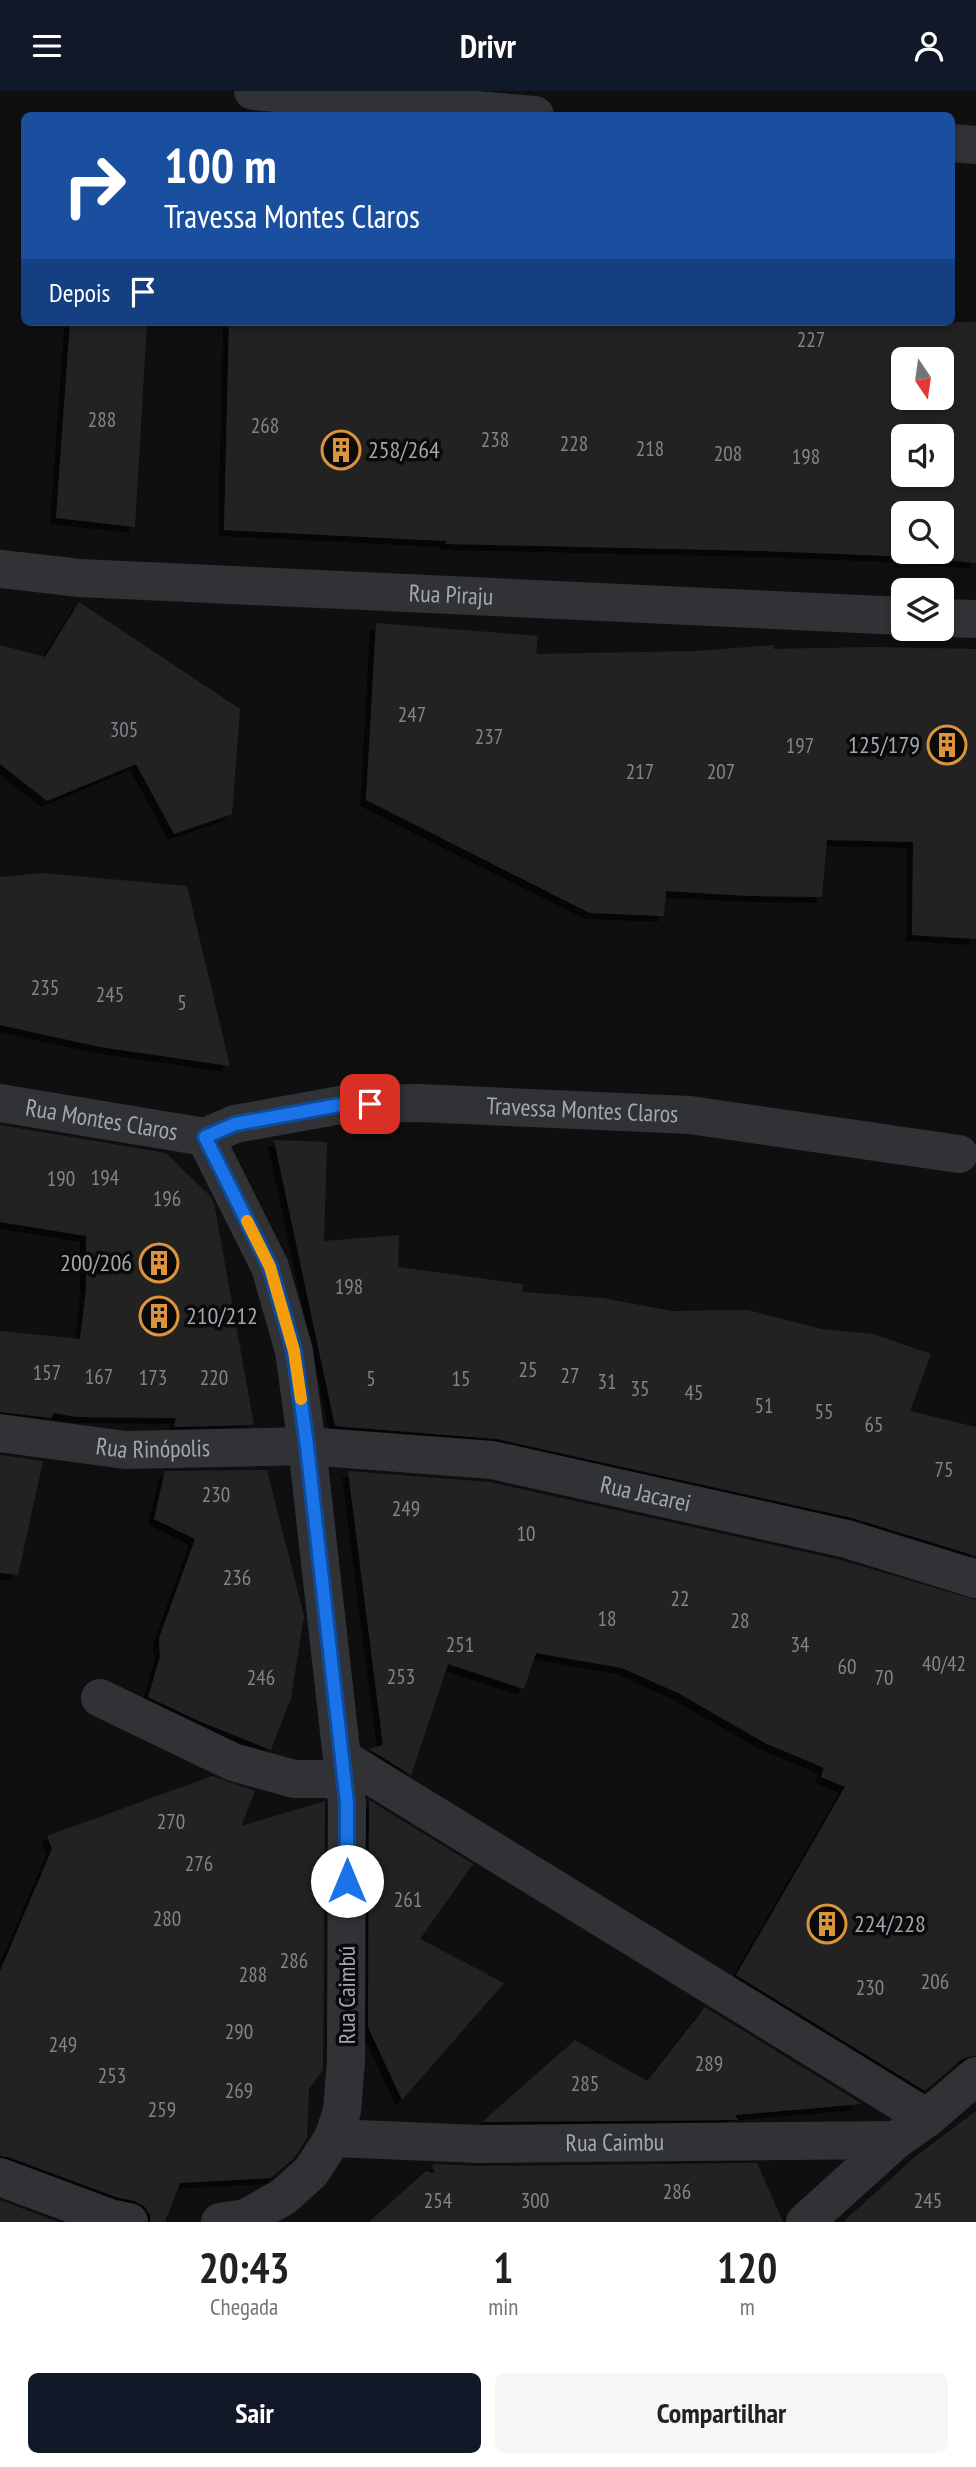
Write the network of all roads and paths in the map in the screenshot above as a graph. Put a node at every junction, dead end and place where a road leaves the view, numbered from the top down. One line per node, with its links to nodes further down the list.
1 (253, 91): 3 (street)
2 (487, 91): 3 (street)
3 (452, 110): 4 (street)
4 (485, 112)
5 (955, 143): 6 (street)
6 (976, 145)
7 (0, 569): 8 (street, Rua Piraju)
8 (891, 615)
9 (954, 618): 10 (street)
10 (976, 619)
11 (0, 1103): 12 (street, Rua Montes Claros)
12 (205, 1137): 13 (street, Travessa Montes Claros); 15 (street, Rua Caimbú)
13 (959, 1154)
14 (0, 1433): 15 (street, Rua Rinópolis)
15 (307, 1446): 16 (street, Rua Jacarei); 18 (street, Rua Caimbú)
16 (976, 1579)
17 (100, 1698): 18 (street)
18 (343, 1769): 20 (street); 21 (street, Rua Caimbú)
19 (976, 2076): 20 (street)
20 (911, 2129): 21 (street, Rua Caimbu); 25 (street)
21 (333, 2138): 24 (street, Rua Caimbú)
22 (0, 2177): 23 (street)
23 (129, 2222)
24 (220, 2222)
25 (805, 2222)

